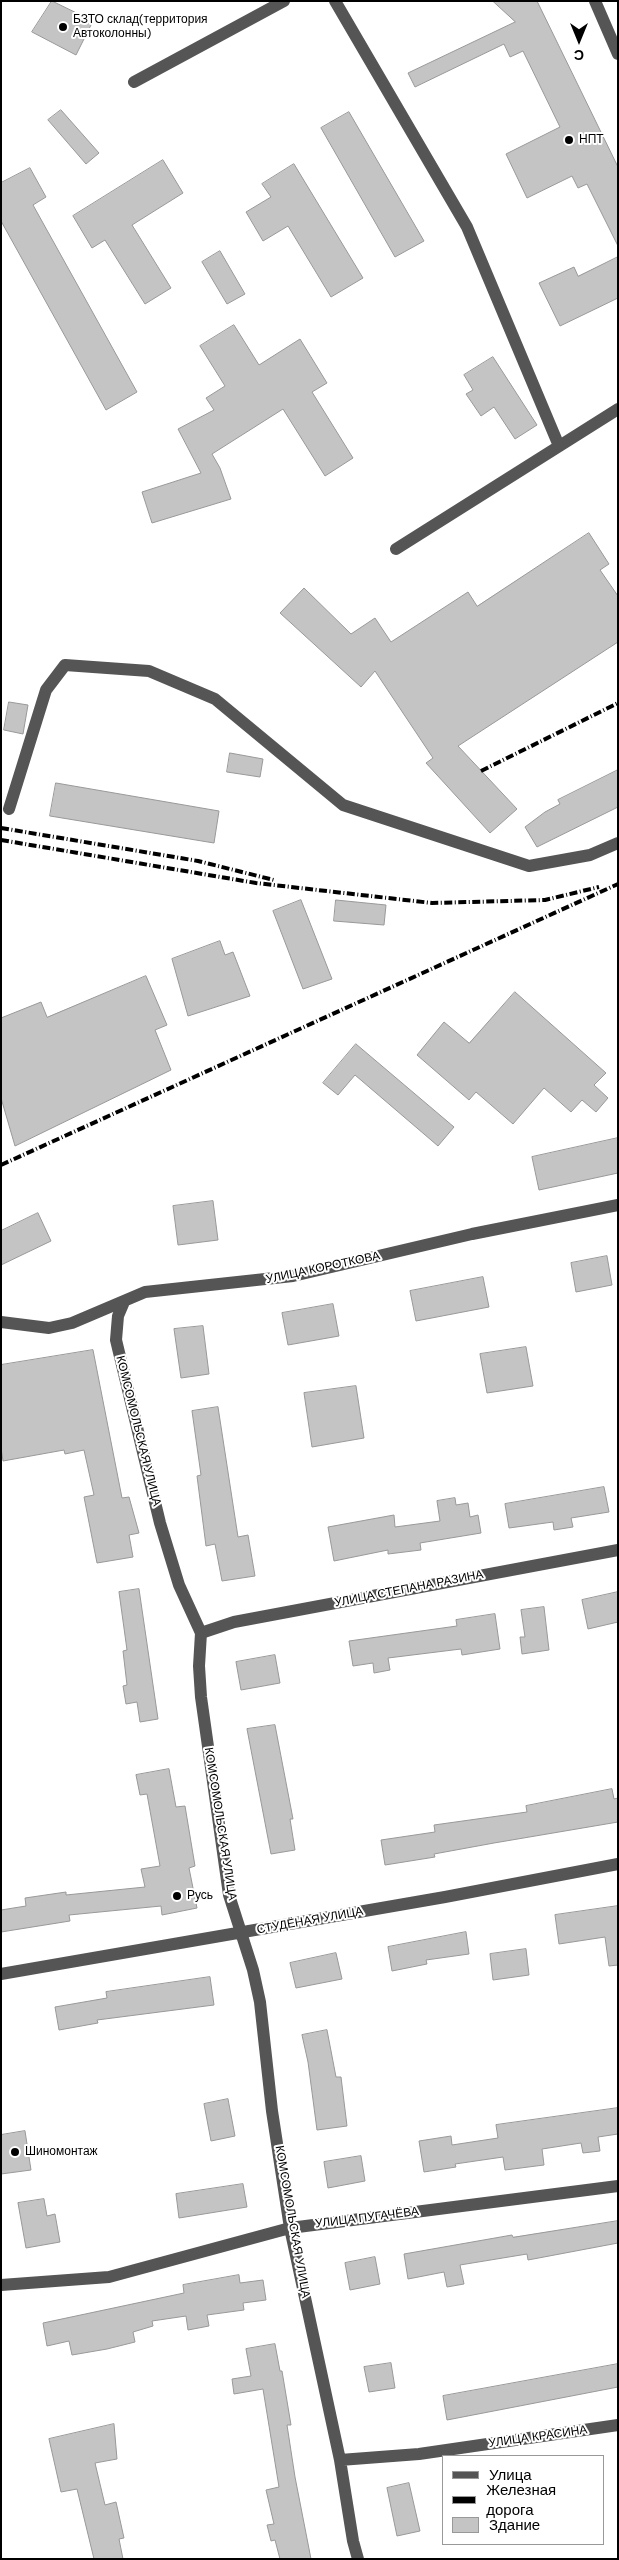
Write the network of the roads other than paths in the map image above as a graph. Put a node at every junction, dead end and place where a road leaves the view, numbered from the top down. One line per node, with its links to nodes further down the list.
1 (284, 1): 5 (street)
2 (335, 1): 7 (street)
3 (595, 1): 4 (street)
4 (618, 54)
5 (134, 82)
6 (618, 409): 7 (street)
7 (559, 446): 8 (street)
8 (396, 549)
9 (9, 810): 10 (street)
10 (618, 844)
11 (618, 1204): 12 (street, УЛИЦА КОРОТКОВА)
12 (124, 1302): 13 (street, УЛИЦА КОРОТКОВА); 15 (street, КОМСОМОЛЬСКАЯ УЛИЦА)
13 (1, 1322)
14 (618, 1550): 15 (street, УЛИЦА СТЕПАНА РАЗИНА)
15 (201, 1633): 17 (street, КОМСОМОЛЬСКАЯ УЛИЦА)
16 (618, 1864): 17 (street, СТУДЁНАЯ УЛИЦА)
17 (241, 1933): 18 (street, СТУДЁНАЯ УЛИЦА); 20 (street, КОМСОМОЛЬСКАЯ УЛИЦА)
18 (1, 1974)
19 (618, 2186): 20 (street, УЛИЦА ПУГАЧЁВА)
20 (290, 2228): 21 (street, УЛИЦА ПУГАЧЁВА); 23 (street, КОМСОМОЛЬСКАЯ УЛИЦА)
21 (1, 2285)
22 (618, 2426): 23 (street, УЛИЦА КРАСИНА)
23 (340, 2460): 24 (street, КОМСОМОЛЬСКАЯ УЛИЦА)
24 (358, 2559)

